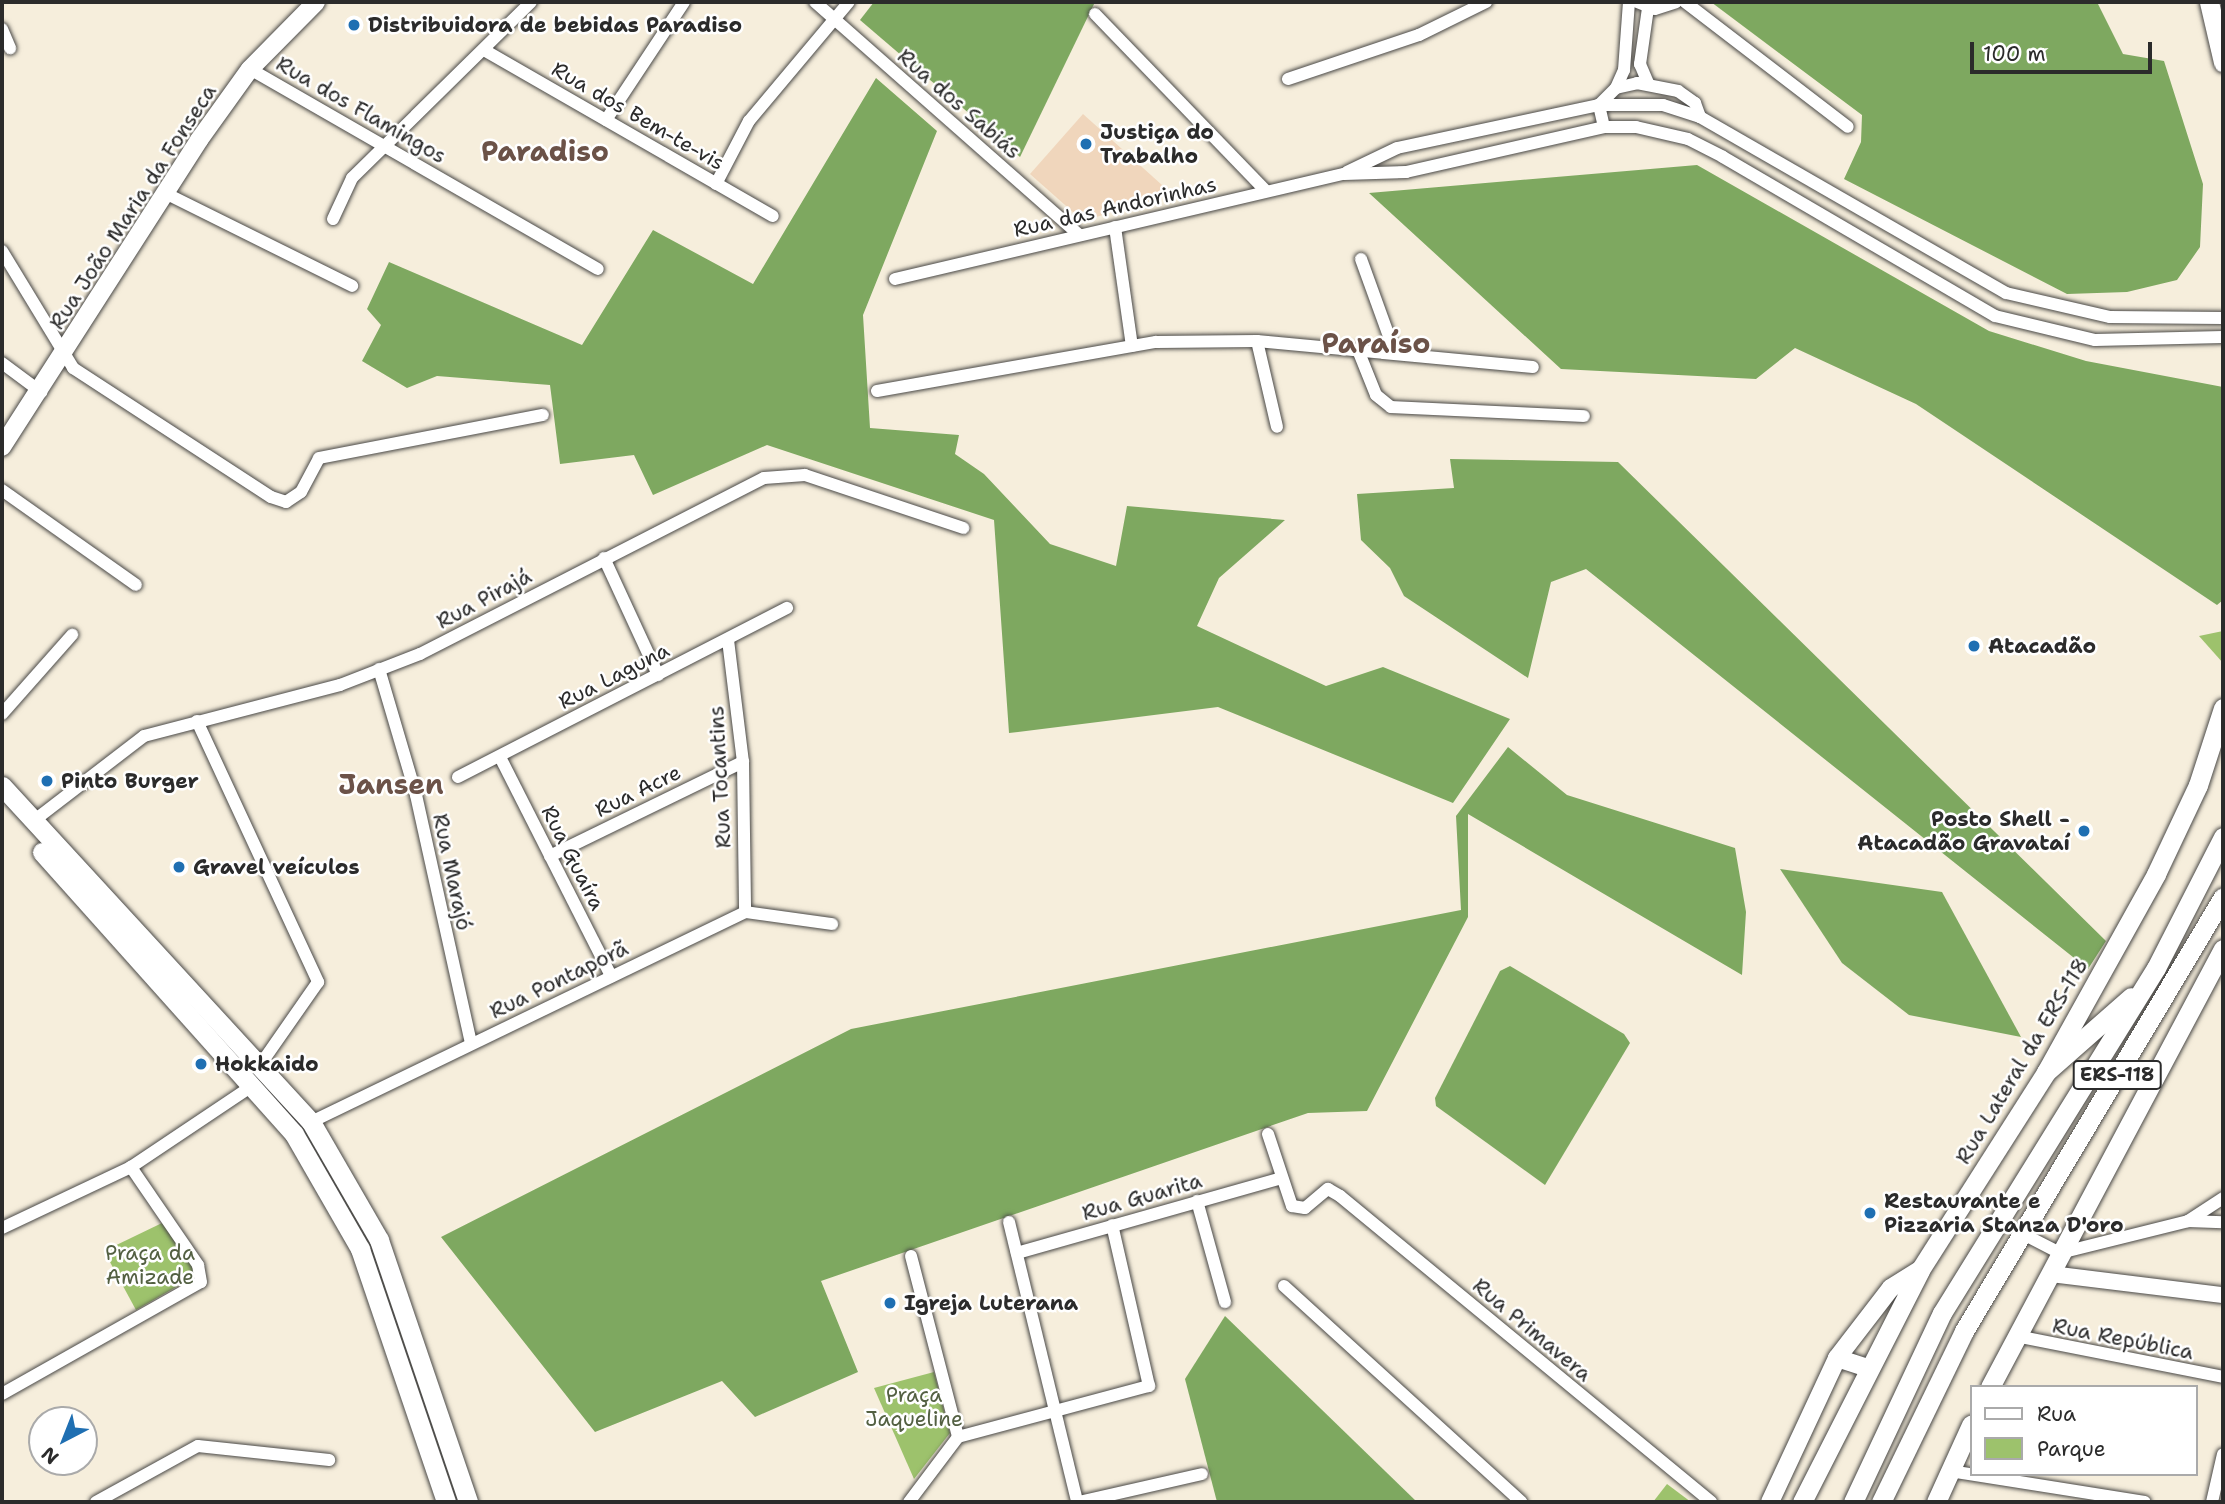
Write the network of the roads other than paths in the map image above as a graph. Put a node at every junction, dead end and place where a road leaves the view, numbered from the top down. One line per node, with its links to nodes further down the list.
1 (316, 2): 18 (main road, Rua João Maria da Fonseca)
2 (531, 2): 16 (street)
3 (684, 2): 24 (street)
4 (815, 2): 13 (street, Rua dos Sabiás)
5 (849, 2): 13 (street)
6 (1486, 2): 19 (street)
7 (1629, 2): 21 (street)
8 (1676, 2): 11 (street)
9 (1685, 2): 26 (street)
10 (2209, 2): 17 (main road)
11 (1642, 5): 20 (street)
12 (1095, 14): 30 (street)
13 (835, 20): 29 (street); 35 (street, Rua dos Sabiás)
14 (2, 29): 15 (street)
15 (10, 48)
16 (484, 50): 24 (street, Rua dos Bem-te-vis); 27 (street)
17 (2223, 62)
18 (250, 69): 27 (street, Rua dos Flamingos); 31 (main road, Rua João Maria da Fonseca)
19 (1288, 79)
20 (1648, 83): 21 (street); 23 (street)
21 (1616, 88): 22 (street)
22 (1599, 105): 23 (street); 25 (street); 28 (street)
23 (1700, 117): 41 (street)
24 (606, 120): 29 (street, Rua dos Bem-te-vis)
25 (1604, 127): 28 (street); 42 (street)
26 (1848, 127)
27 (383, 145): 33 (street); 38 (street, Rua dos Flamingos)
28 (1344, 174): 30 (street, Rua das Andorinhas)
29 (716, 184): 32 (street, Rua dos Bem-te-vis)
30 (1266, 191): 34 (street, Rua das Andorinhas)
31 (164, 193): 40 (street); 47 (main road, Rua João Maria da Fonseca)
32 (773, 216)
33 (333, 219)
34 (1115, 227): 35 (street, Rua das Andorinhas); 44 (street)
35 (1079, 235): 39 (street, Rua das Andorinhas)
36 (2, 251): 47 (street)
37 (1361, 259): 46 (street)
38 (598, 269)
39 (895, 279)
40 (352, 286)
41 (2223, 318)
42 (2223, 337)
43 (1257, 341): 44 (street); 45 (street); 54 (street)
44 (1132, 346): 50 (street)
45 (1359, 350): 46 (street); 53 (street)
46 (1395, 353): 49 (street)
47 (64, 357): 51 (main road, Rua João Maria da Fonseca); 52 (street)
48 (2, 363): 51 (street)
49 (1533, 367)
50 (877, 391)
51 (41, 392): 55 (main road, Rua João Maria da Fonseca)
52 (543, 415)
53 (1584, 416)
54 (1277, 427)
55 (2, 447)
56 (2, 490): 59 (street)
57 (963, 528): 58 (street, Rua Pirajá)
58 (604, 558): 63 (street, Rua Pirajá); 64 (street)
59 (136, 585)
60 (787, 608): 62 (street, Rua Laguna)
61 (72, 635): 66 (street)
62 (728, 640): 64 (street, Rua Laguna); 69 (street, Rua Tocantins)
63 (379, 669): 67 (street, Rua Pirajá); 82 (street, Rua Marajó)
64 (658, 675): 68 (street, Rua Laguna)
65 (2223, 708): 84 (main road, Rua Lateral da ERS-118)
66 (2, 714)
67 (197, 722): 73 (street, Rua Pirajá); 83 (street)
68 (500, 757): 70 (street, Rua Laguna); 75 (street, Rua Guaíra)
69 (743, 762): 75 (street, Rua Acre); 77 (street, Rua Tocantins)
70 (458, 777)
71 (2, 786): 73 (main road)
72 (2, 807): 85 (main road)
73 (33, 822): 83 (main road)
74 (2223, 837): 81 (main road, ERS-118)
75 (550, 856): 80 (street, Rua Guaíra)
76 (2223, 897): 97 (main road, ERS-118)
77 (745, 912): 78 (street); 80 (street, Rua Pontaporã)
78 (832, 924)
79 (2223, 949): 99 (main road)
80 (611, 976): 82 (street, Rua Pontaporã)
81 (2148, 983): 84 (main road); 130 (main road, ERS-118)
82 (471, 1043): 86 (street, Rua Pontaporã)
83 (260, 1065): 86 (main road)
84 (2046, 1072): 101 (main road, Rua Lateral da ERS-118)
85 (252, 1086): 88 (street); 122 (main road)
86 (311, 1122): 123 (main road)
87 (1268, 1134): 89 (street)
88 (131, 1167): 96 (street); 111 (street)
89 (1279, 1179): 91 (street, Rua Guarita); 127 (street, Rua Primavera)
90 (2223, 1198): 92 (street)
91 (1198, 1201): 95 (street, Rua Guarita); 105 (street)
92 (2188, 1221): 94 (street); 99 (street)
93 (1009, 1222): 98 (street)
94 (2223, 1222)
95 (1112, 1225): 98 (street, Rua Guarita); 112 (street)
96 (2, 1228)
97 (2021, 1233): 99 (street); 131 (main road, ERS-118)
98 (1017, 1253): 112 (street)
99 (2060, 1253): 102 (main road)
100 (911, 1256): 114 (street)
101 (1920, 1270): 107 (main road); 108 (main road, Rua Lateral da ERS-118)
102 (2050, 1274): 104 (street); 106 (main road)
103 (1284, 1286): 126 (street)
104 (2223, 1295)
105 (1225, 1302)
106 (2015, 1336): 109 (street, Rua República); 110 (main road)
107 (1837, 1358): 108 (main road); 128 (main road)
108 (1865, 1367): 129 (main road, Rua Lateral da ERS-118)
109 (2223, 1377)
110 (1991, 1385)
111 (2, 1394)
112 (1055, 1411): 114 (street); 125 (street)
113 (1969, 1429): 117 (main road)
114 (958, 1437): 124 (street)
115 (2223, 1454): 134 (street)
116 (329, 1460): 121 (street)
117 (1950, 1472): 119 (street); 132 (main road)
118 (1202, 1474): 125 (street)
119 (1969, 1475)
120 (1976, 1476): 133 (street)
121 (96, 1502)
122 (446, 1502)
123 (468, 1502)
124 (909, 1502)
125 (1078, 1502)
126 (1521, 1502)
127 (1711, 1502)
128 (1770, 1502)
129 (1802, 1502)
130 (1853, 1502)
131 (1881, 1502)
132 (1936, 1502)
133 (2145, 1502)
134 (2212, 1502)

